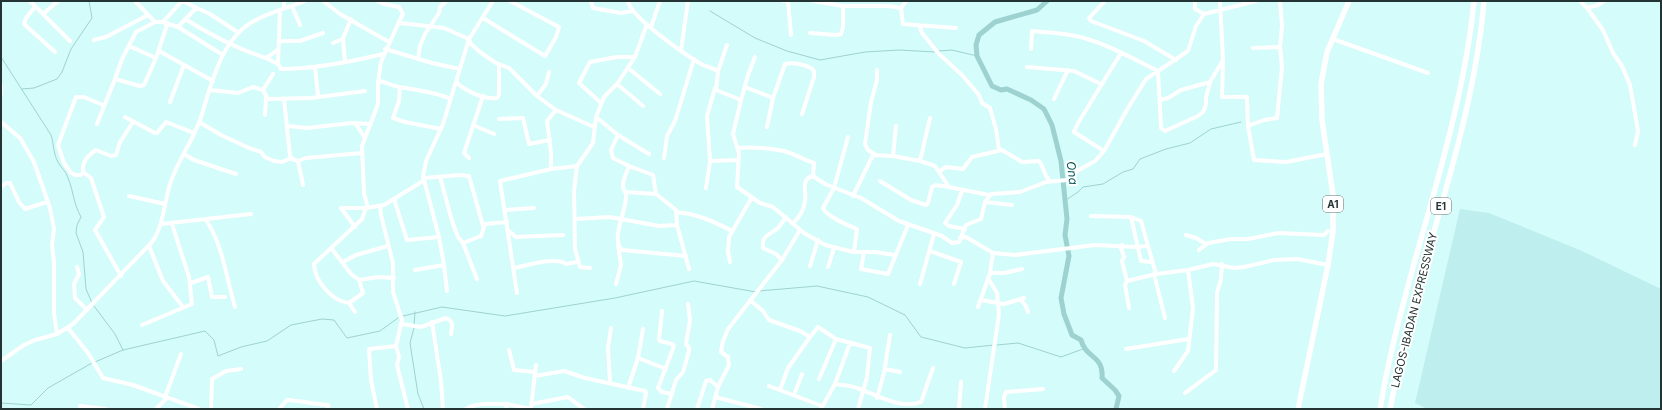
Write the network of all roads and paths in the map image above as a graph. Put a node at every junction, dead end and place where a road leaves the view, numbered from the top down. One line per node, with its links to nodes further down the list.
1 (30, 1): 33 (street)
2 (58, 1): 41 (street)
3 (135, 1): 43 (street)
4 (182, 1): 35 (street); 49 (street)
5 (284, 1): 38 (street)
6 (305, 1): 31 (street)
7 (323, 1): 46 (street)
8 (377, 1): 47 (street)
9 (446, 1): 54 (street)
10 (493, 1): 44 (street)
11 (510, 1): 44 (street)
12 (591, 1): 39 (street)
13 (628, 1): 39 (street)
14 (660, 1): 55 (street)
15 (688, 1): 77 (street)
16 (783, 1): 60 (street)
17 (813, 1): 18 (street)
18 (819, 1): 32 (street)
19 (867, 1): 34 (street)
20 (905, 1): 36 (street)
21 (1105, 1): 89 (street)
22 (1194, 1): 42 (street)
23 (1220, 1): 40 (street)
24 (1256, 1): 40 (street)
25 (1280, 1): 72 (street)
26 (1349, 1): 63 (highway, A1)
27 (1474, 1): 372 (highway, LAGOS-IBADAN EXPRESSWAY / E1)
28 (1484, 1): 373 (highway, LAGOS-IBADAN EXPRESSWAY / E1)
29 (1580, 1): 37 (street)
30 (1604, 1): 37 (street)
31 (292, 6): 38 (street); 51 (street)
32 (843, 6): 34 (street); 59 (street)
33 (35, 7): 41 (street); 79 (street)
34 (867, 7): 36 (street)
35 (196, 8): 45 (street); 57 (street)
36 (901, 8): 52 (street)
37 (1587, 8): 162 (street)
38 (282, 9): 57 (street); 66 (street)
39 (632, 11): 50 (street)
40 (1220, 11): 42 (street); 90 (street)
41 (43, 14): 65 (street)
42 (1204, 14): 89 (street)
43 (148, 15): 48 (street); 64 (street)
44 (483, 18): 62 (street)
45 (185, 19): 53 (street); 69 (street)
46 (351, 19): 61 (street); 67 (street)
47 (403, 21): 54 (street); 67 (street)
48 (155, 22): 49 (street); 71 (street)
49 (163, 22): 53 (street); 78 (street)
50 (647, 24): 55 (street); 83 (street)
51 (300, 25)
52 (919, 25): 56 (street); 164 (street)
53 (178, 27): 82 (street)
54 (428, 27): 62 (street); 87 (street)
55 (651, 27): 77 (street)
56 (956, 28)
57 (239, 33): 69 (street)
58 (323, 33): 66 (street)
59 (810, 33)
60 (791, 36)
61 (343, 39): 68 (street); 91 (street)
62 (469, 39): 93 (street); 98 (street)
63 (1333, 39): 104 (street); 169 (highway, A1)
64 (94, 40)
65 (70, 41)
66 (279, 41): 76 (street)
67 (389, 42): 74 (street)
68 (333, 43)
69 (229, 45): 82 (street); 86 (street)
70 (726, 45): 101 (street)
71 (129, 46): 85 (street); 106 (street)
72 (1280, 47): 73 (street); 152 (street)
73 (1253, 48)
74 (385, 49): 81 (street); 87 (street)
75 (1031, 49): 80 (street)
76 (278, 50): 86 (street); 92 (street)
77 (681, 50): 88 (street)
78 (159, 51): 85 (street); 94 (street)
79 (55, 52)
80 (1121, 53): 102 (street); 112 (street)
81 (383, 54): 91 (street); 108 (street)
82 (223, 55): 107 (street)
83 (635, 57): 97 (street); 133 (street)
84 (755, 57): 115 (street)
85 (156, 58): 106 (street)
86 (266, 58): 92 (street)
87 (418, 59): 98 (street)
88 (694, 60): 101 (street); 174 (street)
89 (1176, 60): 102 (street)
90 (1223, 60): 110 (street); 152 (street)
91 (345, 62): 95 (street)
92 (278, 64): 95 (street)
93 (499, 64): 123 (street); 124 (street)
94 (184, 65): 107 (street); 132 (street)
95 (315, 67): 122 (street)
96 (1026, 67): 100 (street)
97 (628, 68): 111 (street); 121 (street)
98 (460, 69): 109 (street)
99 (877, 70): 170 (street)
100 (1068, 70): 112 (street); 129 (street)
101 (718, 71): 116 (street)
102 (1158, 71): 131 (street); 165 (street)
103 (549, 72): 124 (street)
104 (1428, 73)
105 (273, 74): 118 (street)
106 (115, 79): 134 (street)
107 (213, 81): 117 (street)
108 (378, 81): 114 (street); 148 (street)
109 (456, 82): 123 (street); 128 (street)
110 (1210, 82): 131 (street); 131 (street)
111 (617, 84): 133 (street); 135 (street)
112 (1101, 84): 165 (street)
113 (1, 86): 120 (street)
114 (400, 87): 128 (street); 155 (street)
115 (745, 87): 126 (street); 130 (street)
116 (715, 88): 130 (street); 177 (street)
117 (211, 90): 118 (street); 145 (street)
118 (263, 90): 125 (street)
119 (365, 91): 122 (street)
120 (1, 94)
121 (660, 94)
122 (318, 96): 127 (street)
123 (483, 96): 149 (street)
124 (537, 96): 136 (street)
125 (266, 98): 127 (street); 138 (street)
126 (773, 98): 137 (street); 154 (street)
127 (284, 99): 150 (street)
128 (451, 99): 155 (street)
129 (1054, 99)
130 (741, 100): 163 (street)
131 (1160, 100)
132 (170, 102)
133 (601, 103): 140 (street)
134 (103, 105): 147 (street); 183 (street)
135 (642, 106)
136 (556, 110): 153 (street); 161 (street)
137 (802, 114)
138 (265, 116)
139 (125, 117): 144 (street)
140 (596, 117): 153 (street); 158 (street)
141 (930, 118): 178 (street)
142 (499, 119): 161 (street)
143 (1, 122): 203 (street)
144 (133, 122): 156 (street); 183 (street)
145 (199, 122): 156 (street); 172 (street)
146 (355, 123): 148 (street); 150 (street); 160 (street)
147 (97, 124)
148 (371, 124): 160 (street)
149 (473, 125): 157 (street); 173 (street)
150 (288, 126): 172 (street)
151 (896, 126): 171 (street)
152 (1248, 126): 169 (street)
153 (594, 127): 179 (street)
154 (767, 127)
155 (441, 129): 187 (street)
156 (194, 133): 167 (street)
157 (494, 134)
158 (618, 135): 168 (street); 180 (street)
159 (848, 137): 194 (street)
160 (365, 138): 166 (street)
161 (550, 140): 181 (street)
162 (1635, 145)
163 (737, 148): 175 (street); 185 (street)
164 (999, 150): 182 (street); 189 (street)
165 (1104, 151): 189 (street)
166 (362, 153): 176 (street); 208 (street)
167 (184, 154): 184 (street); 205 (street)
168 (649, 154)
169 (1327, 154): 262 (highway, A1)
170 (876, 155): 171 (street); 200 (street)
171 (893, 156): 178 (street)
172 (291, 158): 176 (street)
173 (469, 158)
174 (664, 158)
175 (739, 160): 177 (street); 201 (street)
176 (298, 161): 190 (street)
177 (710, 161): 193 (street)
178 (920, 161): 182 (street)
179 (577, 166): 181 (street); 217 (street)
180 (629, 166): 196 (street); 197 (street)
181 (551, 169): 210 (street)
182 (940, 171): 192 (street)
183 (83, 172): 275 (street)
184 (236, 174)
185 (814, 176): 194 (street); 220 (street)
186 (440, 177): 187 (street); 225 (street); 240 (street)
187 (423, 179): 202 (street); 235 (street)
188 (880, 181): 192 (street)
189 (1051, 181): 198 (street)
190 (303, 185)
191 (1, 187): 203 (street)
192 (949, 187): 195 (street)
193 (706, 188)
194 (834, 188): 200 (street); 251 (street)
195 (962, 190): 198 (street); 227 (street)
196 (625, 192): 197 (street); 216 (street)
197 (656, 194): 211 (street)
198 (989, 195): 204 (street)
199 (129, 196): 205 (street)
200 (853, 196): 224 (street)
201 (752, 197): 214 (street); 230 (street)
202 (394, 199): 207 (street); 235 (street)
203 (48, 202): 307 (street)
204 (985, 202): 206 (street); 227 (street)
205 (165, 204): 221 (street)
206 (1012, 205)
207 (380, 206): 208 (street); 243 (street)
208 (367, 208): 226 (street); 226 (street)
209 (534, 208): 210 (street)
210 (505, 210): 219 (street)
211 (676, 212): 223 (street); 230 (street)
212 (251, 214): 218 (street)
213 (1091, 216): 215 (street)
214 (786, 217): 220 (street); 256 (street)
215 (1131, 217): 245 (street); 246 (street)
216 (621, 218): 217 (street); 223 (street); 239 (street)
217 (575, 219): 258 (street)
218 (206, 220): 222 (street); 293 (street)
219 (508, 222): 225 (street); 229 (street)
220 (793, 223): 228 (street)
221 (161, 224): 222 (street); 242 (street)
222 (172, 224): 280 (street)
223 (677, 225): 254 (street)
224 (908, 225): 232 (street); 255 (street)
225 (483, 226): 240 (street)
226 (355, 227): 248 (street)
227 (965, 228): 236 (street); 237 (street)
228 (800, 230): 238 (street); 256 (street)
229 (509, 231): 233 (street); 267 (street)
230 (732, 231): 259 (street)
231 (1328, 231): 241 (street)
232 (934, 234): 237 (street); 250 (street)
233 (563, 235)
234 (1186, 235): 241 (street)
235 (439, 237): 263 (street)
236 (966, 237): 237 (street); 253 (street)
237 (960, 238)
238 (818, 240): 247 (street); 264 (street)
239 (617, 242): 254 (street); 281 (street)
240 (463, 243): 277 (street)
241 (1206, 244): 249 (street)
242 (149, 246): 275 (street); 292 (street)
243 (388, 246): 257 (street); 276 (street)
244 (1122, 246): 246 (street); 253 (street); 279 (street)
245 (1147, 246): 246 (street); 260 (street)
246 (1137, 247): 260 (street)
247 (834, 248): 251 (street); 266 (street)
248 (332, 249): 257 (street); 289 (street)
249 (1199, 250)
250 (930, 251): 282 (street); 283 (street)
251 (854, 252): 252 (street)
252 (864, 252): 255 (street); 255 (street)
253 (993, 253): 274 (street)
254 (686, 256): 269 (street)
255 (895, 256)
256 (782, 260): 287 (street)
257 (343, 262): 278 (street)
258 (577, 262): 267 (street); 268 (street)
259 (730, 262)
260 (1151, 262): 273 (street)
261 (1222, 264): 262 (street); 272 (street); 339 (street)
262 (1328, 264): 371 (highway, A1)
263 (444, 265): 271 (street); 284 (street)
264 (810, 266)
265 (77, 267): 296 (street)
266 (828, 267)
267 (514, 268): 285 (street)
268 (590, 268)
269 (689, 269)
270 (1022, 269): 274 (street)
271 (415, 270)
272 (1188, 270): 273 (street); 312 (street)
273 (1155, 274): 279 (street); 300 (street)
274 (989, 275): 288 (street); 290 (street)
275 (121, 276): 296 (street)
276 (394, 278): 278 (street); 302 (street)
277 (477, 278)
278 (359, 280): 289 (street)
279 (1127, 281): 295 (street)
280 (190, 283): 286 (street); 292 (street)
281 (616, 284)
282 (920, 284)
283 (954, 284)
284 (447, 291)
285 (517, 293)
286 (226, 297)
287 (750, 300): 310 (street); 334 (street)
288 (981, 300): 290 (street); 294 (street)
289 (349, 303): 298 (street)
290 (998, 303): 299 (street); 369 (street)
291 (688, 304): 340 (street)
292 (183, 307): 303 (street)
293 (235, 307)
294 (978, 307)
295 (1129, 308)
296 (87, 310): 304 (street)
297 (662, 311): 321 (street)
298 (356, 312)
299 (1028, 312)
300 (1165, 318)
301 (432, 322): 302 (street); 308 (street); 358 (street)
302 (402, 324): 314 (street)
303 (142, 325)
304 (68, 328): 307 (street); 343 (street)
305 (611, 328): 331 (street)
306 (643, 329): 318 (street)
307 (57, 334): 319 (street)
308 (451, 334)
309 (890, 335): 324 (street)
310 (810, 337): 311 (street); 337 (street)
311 (836, 339): 313 (street); 329 (street)
312 (1188, 339): 315 (street); 325 (street)
313 (850, 342): 332 (street); 338 (street)
314 (396, 346): 356 (street); 357 (street)
315 (1126, 349)
316 (509, 350): 327 (street)
317 (181, 354): 343 (street)
318 (638, 358): 321 (street); 335 (street)
319 (1, 361)
320 (536, 365): 327 (street)
321 (666, 368): 340 (street)
322 (933, 368): 345 (street)
323 (241, 369): 353 (street)
324 (885, 369): 326 (street); 344 (street)
325 (1174, 371)
326 (900, 372)
327 (535, 374): 331 (street); 348 (street)
328 (802, 374): 341 (street)
329 (819, 379)
330 (961, 382): 368 (street)
331 (610, 383): 335 (street)
332 (835, 384): 338 (street); 349 (street)
333 (769, 386): 337 (street)
334 (718, 387): 342 (street); 363 (street)
335 (628, 388): 361 (street)
336 (1043, 389): 370 (street)
337 (780, 390): 341 (street)
338 (864, 391): 344 (street); 366 (street)
339 (1185, 393)
340 (672, 394): 362 (street)
341 (794, 395): 349 (street)
342 (715, 397): 364 (street); 365 (street)
343 (166, 398): 351 (street); 352 (street)
344 (877, 398): 345 (street)
345 (891, 403): 367 (street)
346 (80, 406): 350 (street)
347 (507, 406): 348 (street); 359 (street)
348 (531, 407): 360 (street)
349 (822, 408)
350 (106, 409)
351 (156, 409)
352 (199, 409)
353 (211, 409)
354 (279, 409): 355 (street)
355 (328, 409)
356 (377, 409)
357 (408, 409)
358 (442, 409)
359 (466, 409)
360 (584, 409)
361 (643, 409)
362 (667, 409)
363 (697, 409)
364 (712, 409)
365 (761, 409)
366 (858, 409)
367 (889, 409)
368 (959, 409)
369 (985, 409)
370 (1005, 409)
371 (1298, 409)
372 (1380, 409)
373 (1390, 409)

